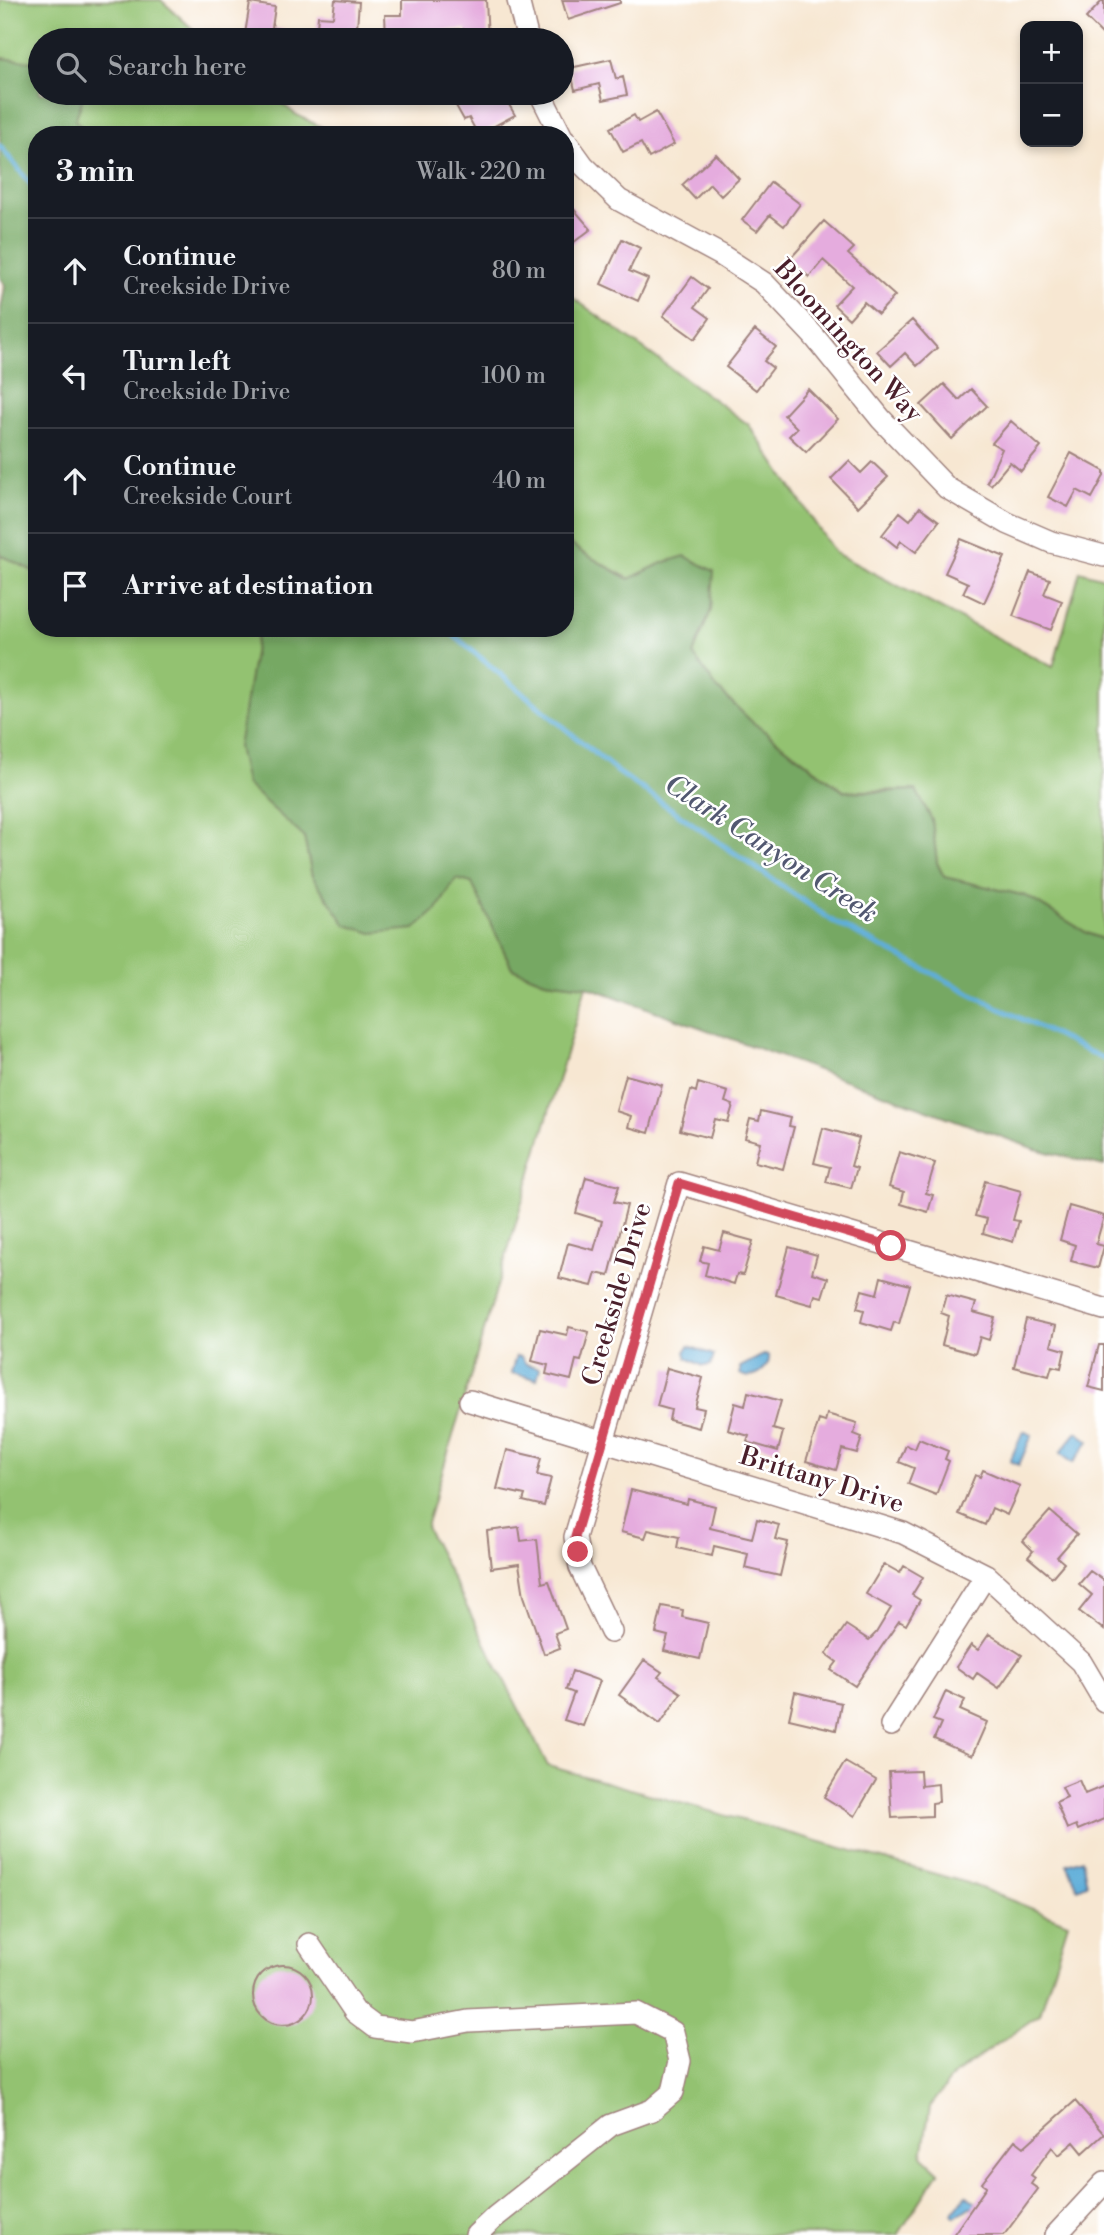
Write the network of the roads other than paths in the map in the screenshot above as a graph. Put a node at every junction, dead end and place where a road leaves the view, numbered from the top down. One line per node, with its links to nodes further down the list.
1 (518, 0): 2 (street)
2 (525, 28)
3 (546, 105): 4 (street)
4 (556, 126)
5 (574, 152): 6 (street, Bloomington Way)
6 (1104, 556)
7 (1104, 1309): 9 (street, Creekside Drive)
8 (470, 1401): 9 (street, Brittany Drive)
9 (603, 1442): 10 (street, Brittany Drive); 11 (street)
10 (986, 1575): 12 (street, Brittany Drive); 13 (street)
11 (611, 1632)
12 (1104, 1701)
13 (891, 1725)
14 (309, 1944): 16 (street)
15 (1104, 2183): 17 (street)
16 (476, 2235)
17 (1056, 2235)

